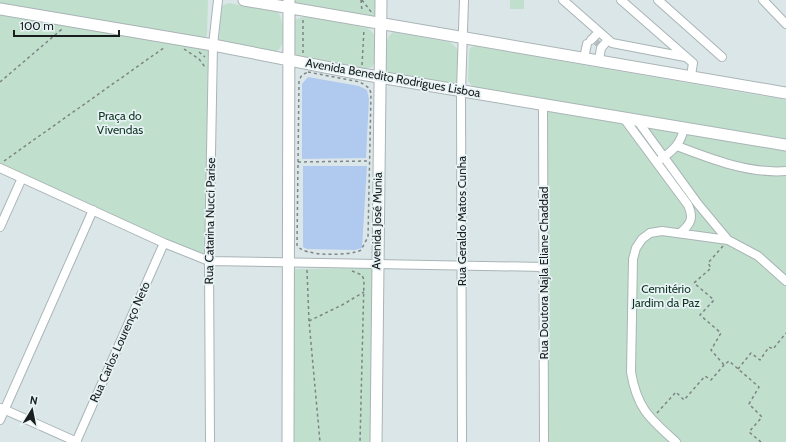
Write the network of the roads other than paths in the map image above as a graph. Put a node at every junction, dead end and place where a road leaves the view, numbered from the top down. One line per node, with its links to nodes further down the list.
1 (218, 0): 15 (street, Rua Catarina Nucci Parise)
2 (244, 0): 9 (main road)
3 (381, 0): 11 (main road, Avenida José Munia)
4 (464, 0): 13 (street, Rua Geraldo Matos Cunha)
5 (563, 0): 14 (street)
6 (621, 0): 16 (street)
7 (658, 0): 17 (street)
8 (763, 0): 12 (street)
9 (289, 4): 11 (main road); 19 (main road)
10 (0, 9): 15 (main road, Avenida Benedito Rodrigues Lisboa)
11 (380, 23): 13 (main road); 21 (main road, Avenida José Munia)
12 (786, 24)
13 (462, 37): 18 (main road); 22 (street, Rua Geraldo Matos Cunha)
14 (599, 41): 16 (street); 18 (street); 18 (street)
15 (212, 45): 19 (main road, Avenida Benedito Rodrigues Lisboa); 40 (street, Rua Catarina Nucci Parise)
16 (672, 50): 20 (street)
17 (722, 57)
18 (592, 59): 20 (main road)
19 (288, 60): 21 (main road, Avenida Benedito Rodrigues Lisboa); 41 (main road)
20 (691, 72): 23 (main road)
21 (379, 76): 22 (main road, Avenida Benedito Rodrigues Lisboa); 42 (main road, Avenida José Munia)
22 (461, 90): 24 (main road, Avenida Benedito Rodrigues Lisboa); 43 (street, Rua Geraldo Matos Cunha)
23 (786, 93)
24 (543, 104): 25 (main road, Avenida Benedito Rodrigues Lisboa); 44 (street, Rua Doutora Najla Eliane Chaddad)
25 (623, 117): 26 (main road, Avenida Benedito Rodrigues Lisboa); 31 (street)
26 (637, 120): 27 (main road, Avenida Benedito Rodrigues Lisboa); 30 (street)
27 (684, 128): 28 (main road, Avenida Benedito Rodrigues Lisboa); 29 (street)
28 (786, 145)
29 (677, 146): 30 (street); 33 (street)
30 (665, 156): 31 (street); 38 (street)
31 (658, 162): 37 (street)
32 (2, 165): 34 (street)
33 (786, 171)
34 (22, 178): 35 (street); 36 (street)
35 (93, 210): 39 (street); 46 (street)
36 (0, 227)
37 (680, 233): 38 (street); 54 (street)
38 (728, 240): 45 (street)
39 (164, 243): 40 (street); 48 (street, Rua Carlos Lourenço Neto)
40 (210, 261): 41 (street); 49 (street, Rua Catarina Nucci Parise)
41 (287, 263): 42 (street); 50 (main road)
42 (377, 263): 43 (street); 51 (main road, Avenida José Munia)
43 (463, 266): 44 (street); 52 (street, Rua Geraldo Matos Cunha)
44 (544, 267): 53 (street, Rua Doutora Najla Eliane Chaddad)
45 (786, 281)
46 (2, 408): 47 (street); 48 (street)
47 (0, 420)
48 (76, 442)
49 (210, 442)
50 (288, 442)
51 (376, 442)
52 (462, 442)
53 (544, 442)
54 (676, 442)

